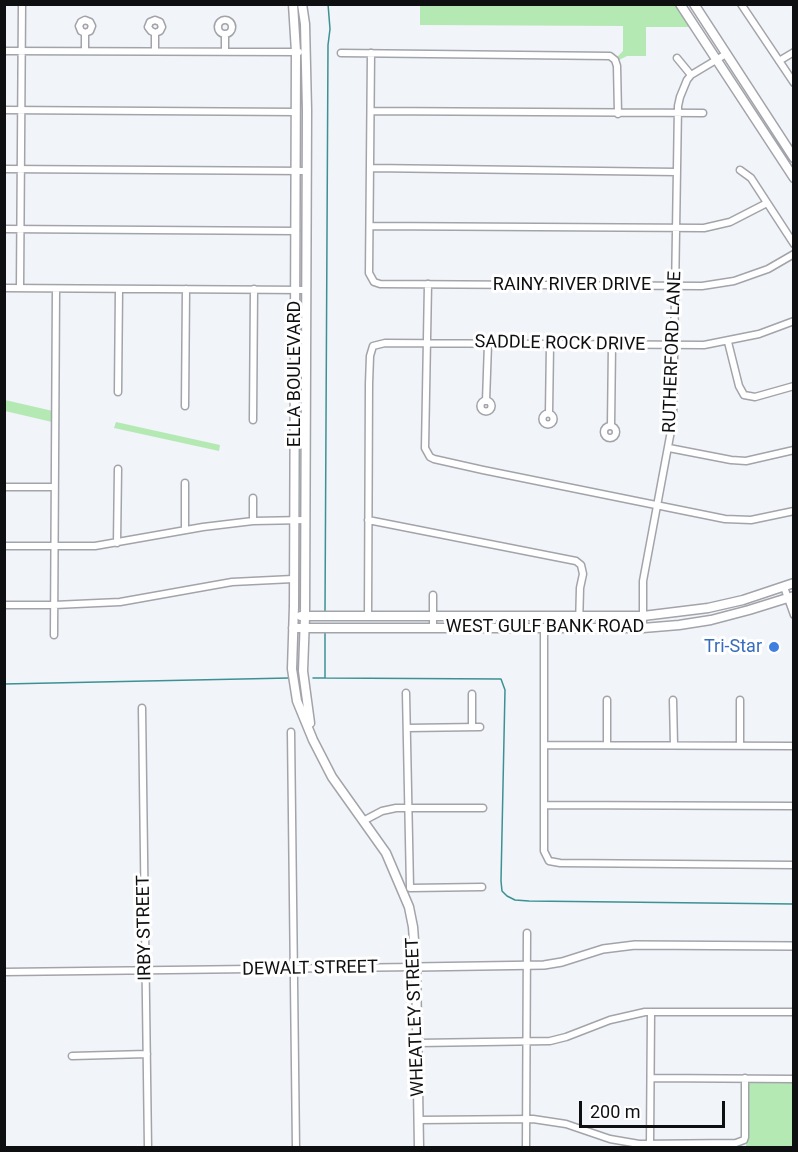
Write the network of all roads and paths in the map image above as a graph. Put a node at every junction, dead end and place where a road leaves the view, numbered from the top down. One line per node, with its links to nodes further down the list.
1 (22, 4): 12 (street)
2 (293, 4): 16 (main road, ELLA BOULEVARD)
3 (302, 4): 16 (main road, ELLA BOULEVARD)
4 (680, 4): 22 (main road)
5 (694, 4): 20 (main road)
6 (753, 4): 7 (street)
7 (743, 7): 23 (street)
8 (85, 33): 13 (street)
9 (155, 33): 14 (street)
10 (225, 34): 15 (street)
11 (4, 51): 12 (street)
12 (22, 51): 13 (street); 27 (street)
13 (85, 51): 14 (street)
14 (155, 51): 15 (street)
15 (225, 51): 16 (street)
16 (301, 52): 29 (main road, ELLA BOULEVARD); 41 (main road, ELLA BOULEVARD)
17 (794, 52): 23 (street)
18 (341, 53): 19 (street)
19 (371, 53): 28 (street); 31 (street)
20 (726, 54): 22 (street); 33 (main road)
21 (677, 58): 24 (street)
22 (716, 61): 24 (street); 34 (main road)
23 (779, 61): 25 (street)
24 (691, 75): 32 (street, RUTHERFORD LANE)
25 (794, 83)
26 (4, 110): 27 (street)
27 (21, 110): 29 (street); 37 (street)
28 (371, 111): 31 (street); 36 (street)
29 (296, 112): 40 (main road, ELLA BOULEVARD)
30 (704, 113): 32 (street)
31 (618, 114): 32 (street)
32 (678, 114): 42 (street, RUTHERFORD LANE)
33 (787, 147): 34 (main road); 35 (main road)
34 (777, 154): 43 (main road)
35 (794, 158)
36 (370, 168): 42 (street); 45 (street)
37 (21, 169): 38 (street); 40 (street); 47 (street)
38 (4, 170)
39 (740, 170): 44 (street)
40 (296, 171): 41 (street); 49 (main road, ELLA BOULEVARD)
41 (307, 171): 61 (main road, ELLA BOULEVARD)
42 (677, 172): 48 (street, RUTHERFORD LANE)
43 (794, 178)
44 (766, 203): 48 (street); 50 (street)
45 (369, 226): 48 (street); 52 (street, RAINY RIVER DRIVE)
46 (4, 229): 47 (street)
47 (21, 229): 49 (street); 55 (street)
48 (676, 229): 53 (street, RUTHERFORD LANE)
49 (296, 231): 60 (main road, ELLA BOULEVARD)
50 (794, 244)
51 (794, 254): 53 (street, RAINY RIVER DRIVE)
52 (428, 284): 53 (street, RAINY RIVER DRIVE); 64 (street)
53 (675, 286): 68 (street, RUTHERFORD LANE)
54 (4, 288): 55 (street)
55 (20, 288): 56 (street)
56 (56, 289): 57 (street); 81 (street)
57 (119, 289): 58 (street); 70 (street)
58 (186, 289): 59 (street); 72 (street)
59 (254, 290): 60 (street); 74 (street)
60 (296, 290): 61 (street); 85 (main road, ELLA BOULEVARD)
61 (306, 290): 86 (main road, ELLA BOULEVARD)
62 (794, 321): 63 (street, SADDLE ROCK DRIVE)
63 (728, 342): 68 (street, SADDLE ROCK DRIVE); 69 (street)
64 (427, 343): 65 (street, SADDLE ROCK DRIVE); 83 (street); 87 (street, SADDLE ROCK DRIVE)
65 (488, 344): 66 (street, SADDLE ROCK DRIVE); 71 (street)
66 (550, 345): 67 (street, SADDLE ROCK DRIVE); 73 (street)
67 (612, 345): 68 (street, SADDLE ROCK DRIVE); 75 (street)
68 (674, 346): 76 (street, RUTHERFORD LANE)
69 (794, 386)
70 (118, 392)
71 (486, 401)
72 (185, 406)
73 (549, 413)
74 (253, 420)
75 (610, 426)
76 (669, 448): 77 (street); 83 (street, RUTHERFORD LANE)
77 (794, 450)
78 (118, 469): 90 (street)
79 (185, 483): 89 (street)
80 (4, 486): 81 (street)
81 (54, 487): 92 (street)
82 (253, 498): 88 (street)
83 (658, 506): 84 (street); 107 (street, RUTHERFORD LANE)
84 (794, 512)
85 (294, 520): 86 (street); 88 (street); 93 (main road, ELLA BOULEVARD)
86 (305, 520): 103 (main road, ELLA BOULEVARD)
87 (368, 520): 104 (street); 106 (street)
88 (253, 521): 89 (street)
89 (185, 530): 90 (street)
90 (117, 543): 92 (street)
91 (4, 546): 92 (street)
92 (54, 546): 99 (street)
93 (293, 579): 99 (street); 102 (main road, ELLA BOULEVARD)
94 (794, 583): 95 (main road, WEST GULF BANK ROAD)
95 (784, 587): 97 (street); 100 (main road, WEST GULF BANK ROAD)
96 (433, 595): 105 (street)
97 (791, 597): 101 (street); 108 (main road, WEST GULF BANK ROAD)
98 (4, 605): 99 (street)
99 (54, 605): 115 (street)
100 (708, 608): 107 (main road, WEST GULF BANK ROAD); 108 (main road)
101 (794, 615)
102 (294, 616): 103 (main road, WEST GULF BANK ROAD); 109 (main road, ELLA BOULEVARD)
103 (305, 616): 104 (main road, WEST GULF BANK ROAD); 110 (main road, ELLA BOULEVARD)
104 (368, 616): 105 (main road, WEST GULF BANK ROAD)
105 (433, 616): 106 (main road, WEST GULF BANK ROAD); 111 (street)
106 (579, 616): 107 (main road, WEST GULF BANK ROAD); 113 (street)
107 (643, 616): 114 (street, RUTHERFORD LANE)
108 (711, 620): 114 (main road, WEST GULF BANK ROAD)
109 (293, 628): 110 (main road, WEST GULF BANK ROAD); 126 (main road, ELLA BOULEVARD)
110 (305, 628): 111 (main road, WEST GULF BANK ROAD); 126 (main road, ELLA BOULEVARD)
111 (433, 628): 112 (main road, WEST GULF BANK ROAD)
112 (544, 628): 113 (main road, WEST GULF BANK ROAD); 127 (street)
113 (579, 628): 114 (main road, WEST GULF BANK ROAD)
114 (643, 628)
115 (54, 635)
116 (406, 693): 124 (street, WHEATLEY STREET)
117 (472, 694): 122 (street)
118 (607, 700): 128 (street)
119 (673, 700): 129 (street)
120 (740, 700): 130 (street)
121 (142, 708): 145 (street, IRBY STREET)
122 (472, 727): 123 (street); 124 (street)
123 (480, 727)
124 (407, 728): 134 (street, WHEATLEY STREET)
125 (291, 732): 144 (street)
126 (313, 740): 136 (main road, ELLA BOULEVARD)
127 (545, 745): 128 (street); 132 (street)
128 (607, 745): 129 (street)
129 (674, 746): 130 (street)
130 (740, 746): 131 (street)
131 (794, 746)
132 (544, 805): 133 (street); 137 (street)
133 (794, 806)
134 (409, 807): 135 (street); 136 (street); 139 (street, WHEATLEY STREET)
135 (483, 808)
136 (363, 821): 139 (main road, ELLA BOULEVARD)
137 (794, 865)
138 (482, 886): 139 (street)
139 (405, 888): 143 (main road, WHEATLEY STREET)
140 (527, 933): 142 (street)
141 (794, 946): 142 (street, DEWALT STREET)
142 (527, 966): 143 (street, DEWALT STREET); 149 (street)
143 (416, 967): 144 (street, DEWALT STREET); 150 (main road, WHEATLEY STREET)
144 (295, 969): 145 (street, DEWALT STREET); 160 (street)
145 (146, 971): 146 (street, DEWALT STREET); 151 (street, IRBY STREET)
146 (4, 972)
147 (651, 1011): 148 (street); 149 (street); 153 (street)
148 (794, 1012)
149 (526, 1042): 150 (street); 156 (street)
150 (418, 1043): 157 (main road, WHEATLEY STREET)
151 (147, 1054): 152 (street); 159 (street, IRBY STREET)
152 (72, 1056)
153 (651, 1078): 154 (street); 158 (street)
154 (745, 1078): 155 (street); 158 (street)
155 (794, 1078)
156 (526, 1119): 157 (street); 158 (street); 162 (street)
157 (419, 1120): 161 (main road, WHEATLEY STREET)
158 (650, 1144)
159 (148, 1148)
160 (296, 1148)
161 (419, 1148)
162 (525, 1148)

